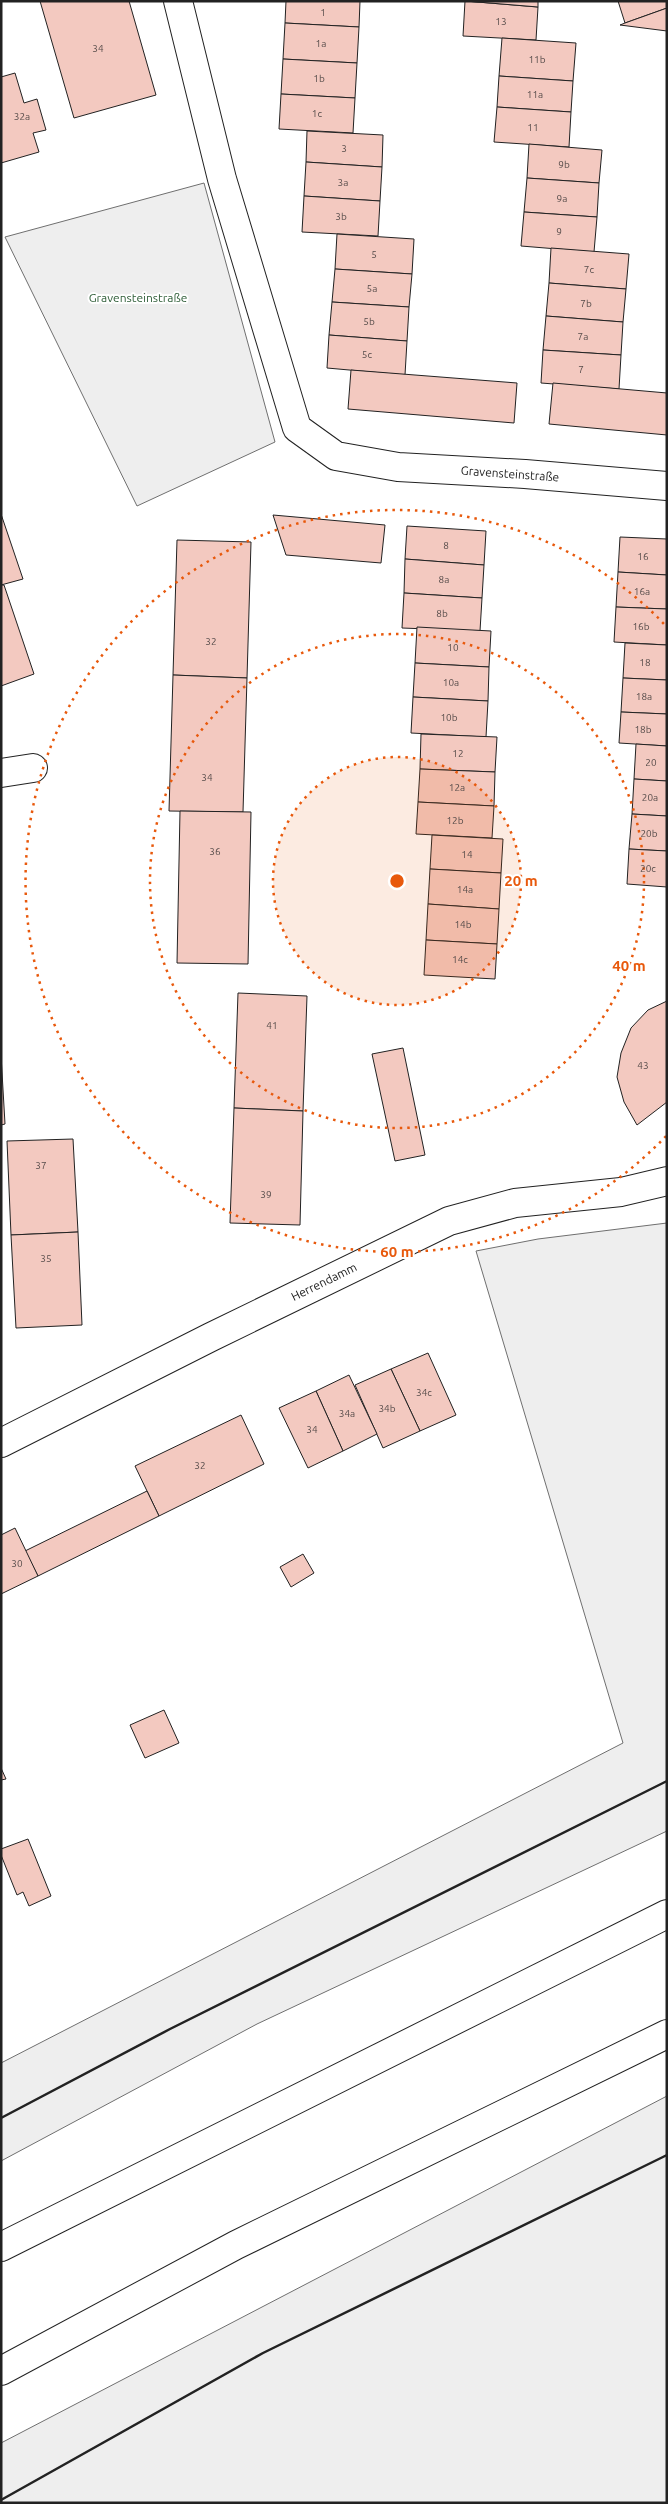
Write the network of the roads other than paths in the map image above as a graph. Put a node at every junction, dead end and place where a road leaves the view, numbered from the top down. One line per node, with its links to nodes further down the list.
1 (178, 1): 2 (main road, Gravensteinstraße)
2 (667, 486)
3 (33, 768): 4 (main road)
4 (1, 773)
5 (667, 1181): 6 (main road, Herrendamm)
6 (1, 1443)
7 (667, 1914): 9 (main road)
8 (667, 2034): 10 (main road)
9 (1, 2247)
10 (1, 2371)

